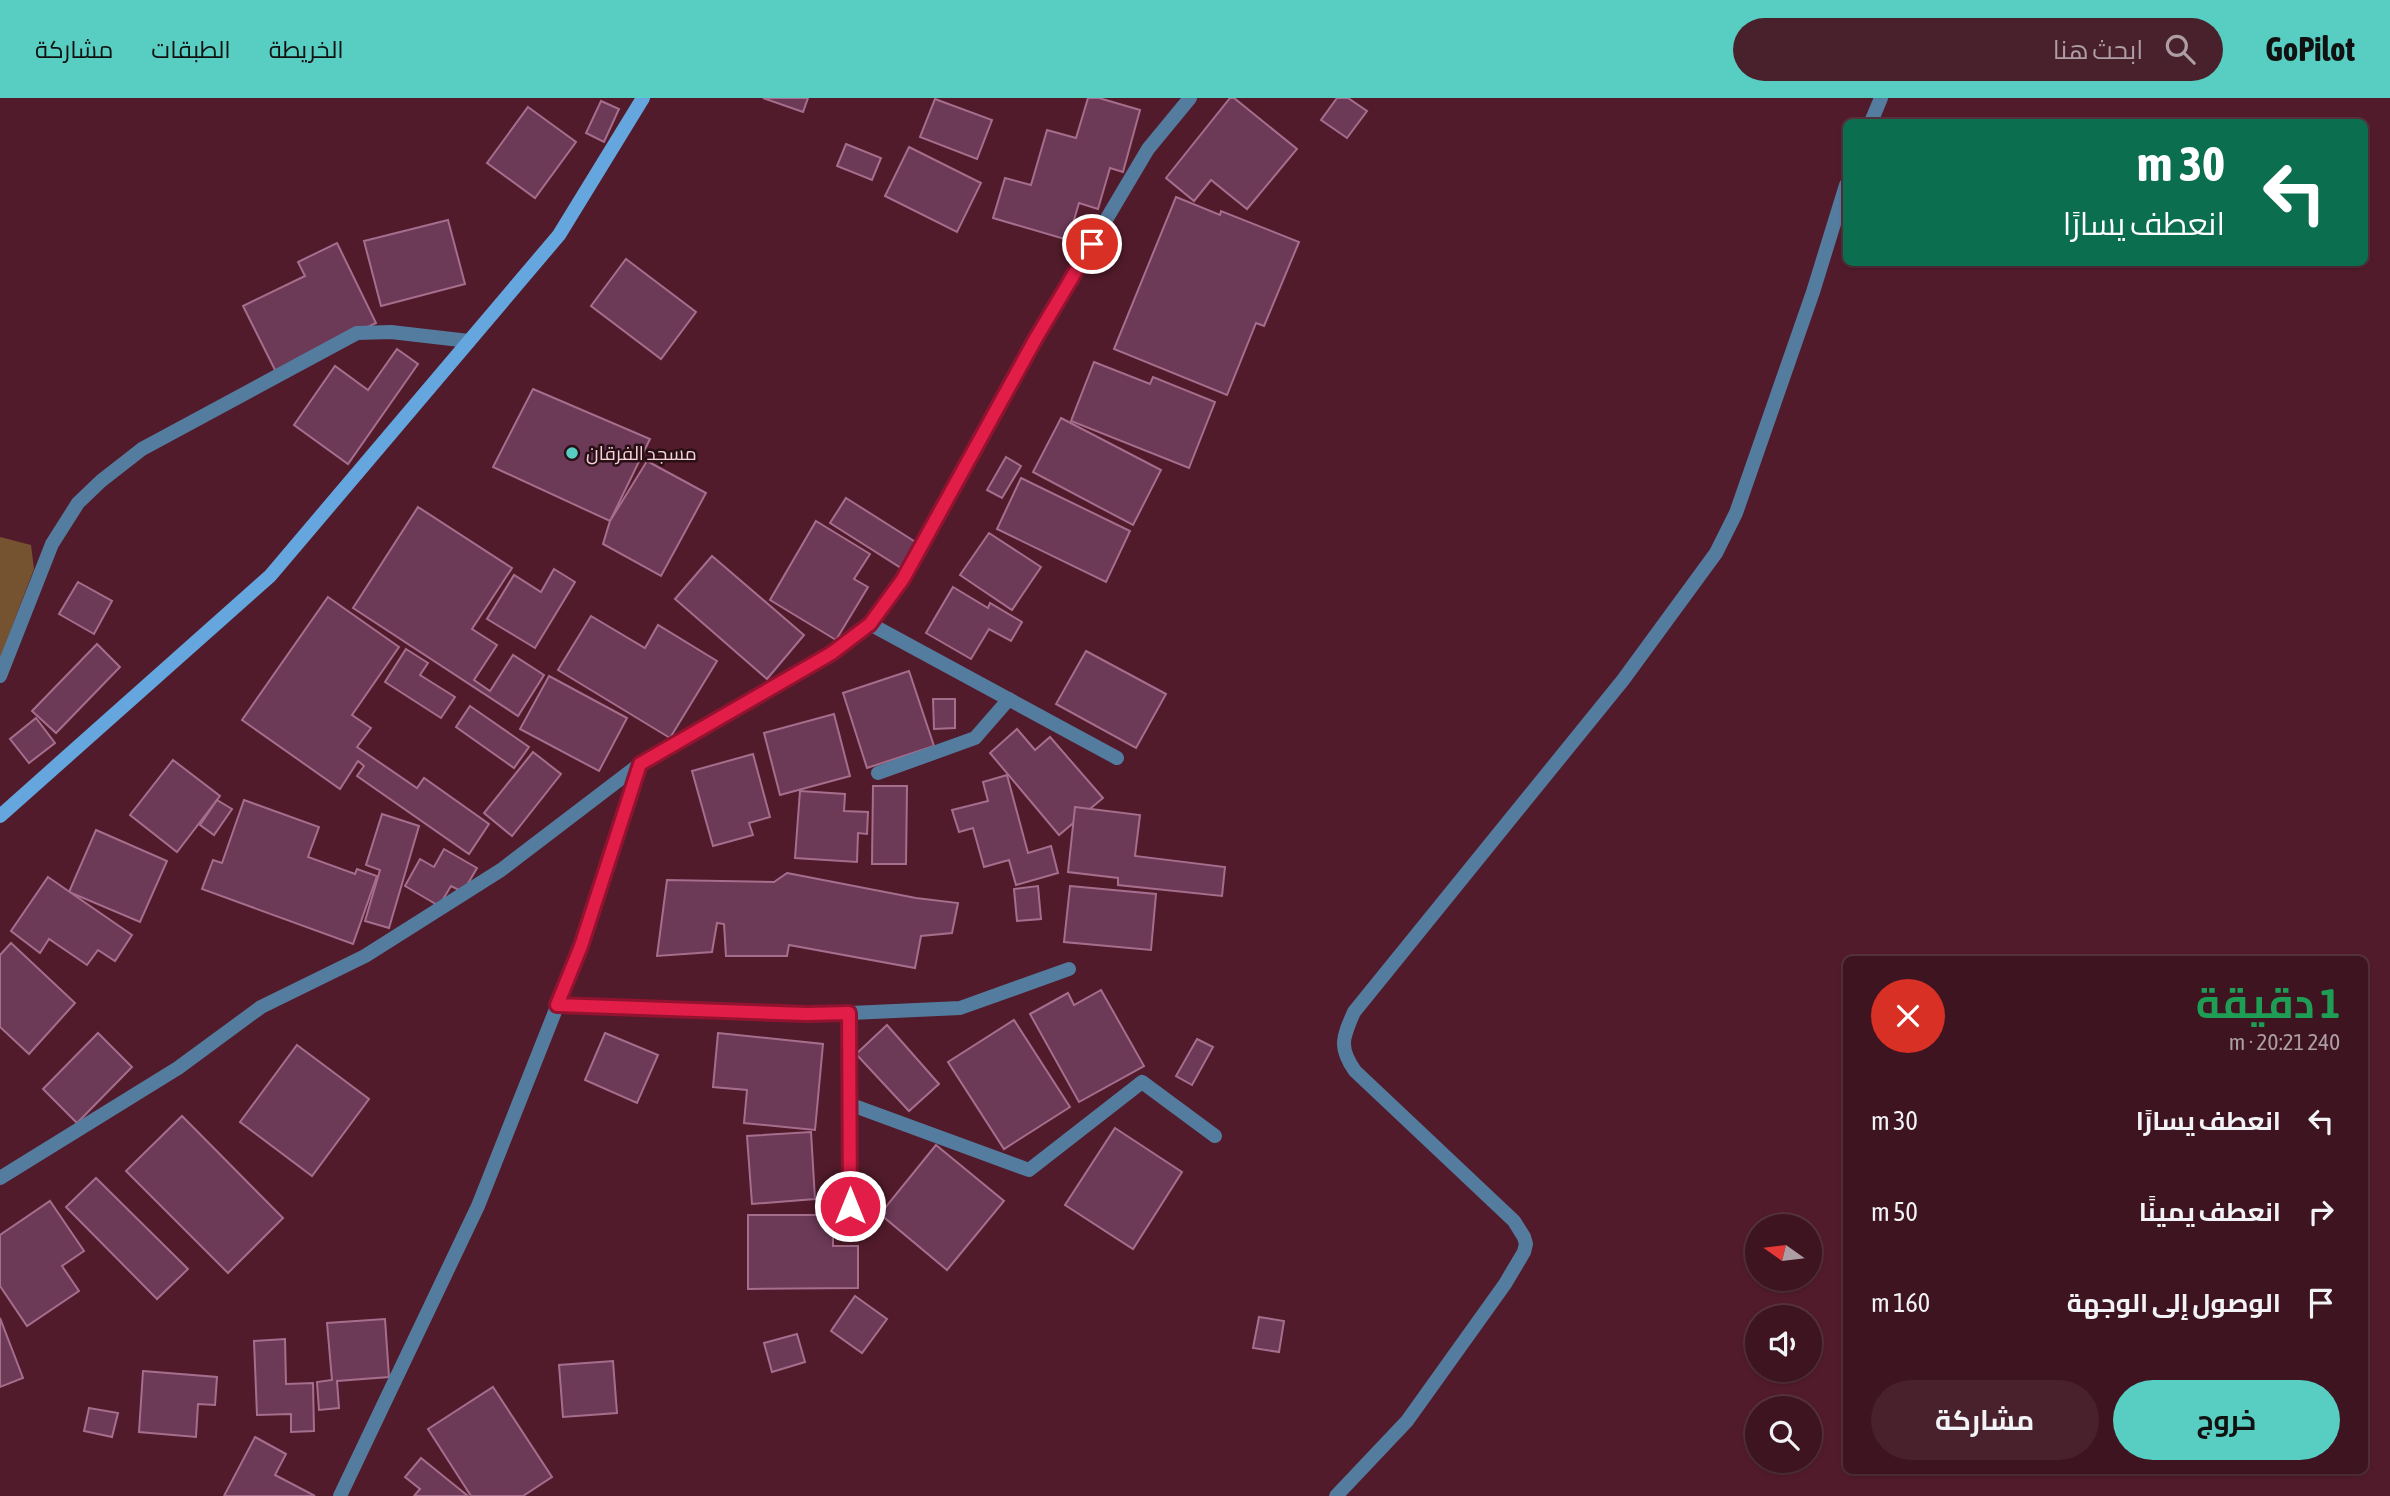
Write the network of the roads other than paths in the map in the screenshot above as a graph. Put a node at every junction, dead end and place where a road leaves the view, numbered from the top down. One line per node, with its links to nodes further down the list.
1 (643, 98): 6 (main road)
2 (1190, 98): 7 (street)
3 (1881, 98): 4 (street)
4 (1872, 119)
5 (1843, 195): 22 (street)
6 (469, 341): 8 (street); 13 (main road)
7 (870, 624): 9 (street); 11 (street)
8 (0, 676)
9 (1009, 699): 10 (street); 12 (street)
10 (1117, 758)
11 (640, 764): 15 (street); 19 (street)
12 (878, 773)
13 (0, 816)
14 (1069, 969): 16 (street)
15 (557, 1005): 16 (street); 21 (street)
16 (849, 1013): 17 (street)
17 (849, 1104): 18 (street); 20 (street)
18 (1215, 1136)
19 (0, 1178)
20 (850, 1206)
21 (340, 1496)
22 (1336, 1496)

